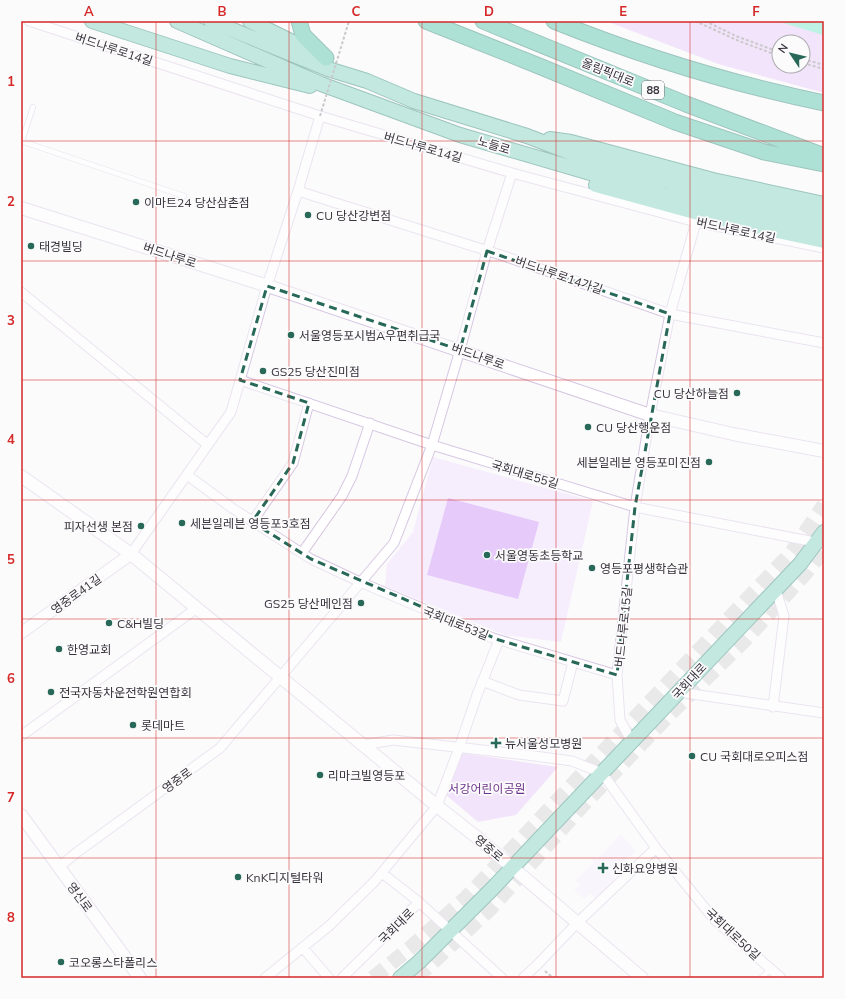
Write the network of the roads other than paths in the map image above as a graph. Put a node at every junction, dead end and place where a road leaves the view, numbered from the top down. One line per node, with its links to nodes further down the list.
1 (29, 21): 15 (street, 버드나루로14길)
2 (92, 21): 12 (main road)
3 (177, 21): 12 (main road, 노들로)
4 (211, 21): 11 (main road, 노들로)
5 (250, 21): 10 (main road)
6 (300, 21): 10 (highway)
7 (426, 21): 20 (highway)
8 (482, 21): 19 (highway, 올림픽대로 / 88)
9 (554, 21): 13 (highway)
10 (326, 58): 11 (main road)
11 (367, 81): 16 (main road, 노들로)
12 (358, 98): 18 (main road, 노들로)
13 (824, 103)
14 (33, 107): 17 (lane)
15 (320, 116): 21 (street, 버드나루로14길); 22 (street)
16 (527, 136): 24 (main road); 26 (main road, 노들로)
17 (21, 141): 23 (lane)
18 (520, 153): 28 (main road, 노들로); 29 (main road)
19 (824, 156)
20 (824, 164)
21 (512, 173): 27 (street, 버드나루로14길); 31 (street)
22 (298, 191): 31 (street, 버드나루로14가길); 32 (street)
23 (184, 196)
24 (824, 204)
25 (21, 208): 32 (main road, 버드나루로)
26 (824, 218)
27 (696, 222): 30 (street, 버드나루로14길); 34 (street, 버드나루로15길)
28 (824, 229)
29 (824, 240)
30 (824, 248)
31 (487, 251): 34 (street, 버드나루로14가길); 36 (street)
32 (267, 286): 36 (main road, 버드나루로); 37 (street)
33 (21, 292): 41 (street)
34 (670, 314): 35 (street, 버드나루로14가길); 39 (street, 버드나루로15길)
35 (824, 343)
36 (460, 350): 39 (main road, 버드나루로); 42 (street)
37 (240, 380): 38 (street, 국회대로55길); 41 (street)
38 (309, 402): 40 (street, 국회대로55길); 47 (street)
39 (650, 415): 43 (main road, 버드나루로); 46 (street, 버드나루로15길)
40 (370, 423): 42 (street, 국회대로55길); 49 (street)
41 (208, 445): 44 (street)
42 (432, 445): 46 (street, 국회대로55길); 51 (street)
43 (824, 451)
44 (187, 475): 47 (street, 국회대로53길); 50 (street)
45 (21, 476): 50 (main road, 영중로)
46 (635, 507): 48 (street, 국회대로55길); 57 (street, 버드나루로15길)
47 (252, 522): 49 (street, 국회대로53길)
48 (822, 539): 52 (main road, 국회대로)
49 (302, 553): 51 (street, 국회대로53길)
50 (131, 554): 53 (main road, 영중로); 54 (street, 영중로41길)
51 (360, 582): 55 (street, 국회대로53길); 58 (street)
52 (776, 590): 60 (main road, 국회대로); 61 (street)
53 (197, 608): 58 (main road, 영중로); 63 (street)
54 (21, 634)
55 (499, 640): 56 (street, 국회대로53길); 59 (street)
56 (573, 662): 57 (street, 국회대로53길); 59 (street)
57 (617, 675): 64 (street, 버드나루로15길)
58 (280, 677): 65 (main road, 영중로); 71 (street, 영중로)
59 (482, 681): 66 (street)
60 (678, 692): 61 (street); 64 (main road, 국회대로)
61 (773, 707): 62 (street)
62 (824, 713)
63 (21, 736)
64 (632, 742): 67 (main road, 국회대로)
65 (363, 745): 66 (street); 68 (main road, 영중로)
66 (459, 748): 67 (street); 68 (street)
67 (602, 773): 70 (street, 국회대로50길); 72 (main road, 국회대로)
68 (437, 806): 72 (main road, 영중로); 73 (street)
69 (23, 822): 71 (main road, 영신로)
70 (656, 848): 75 (street); 78 (street, 국회대로50길)
71 (59, 867): 79 (main road, 영신로)
72 (512, 868): 75 (main road, 영중로); 76 (main road, 국회대로)
73 (382, 873): 74 (street); 77 (street)
74 (419, 902): 76 (street, 국회대로); 82 (street, 국회대로)
75 (577, 923): 85 (street); 86 (main road, 영중로)
76 (450, 931): 83 (main road, 국회대로); 84 (street)
77 (303, 948): 80 (street); 81 (street)
78 (770, 969): 87 (lane); 88 (street, 국회대로50길)
79 (139, 978)
80 (265, 978)
81 (329, 978)
82 (342, 978)
83 (400, 978)
84 (502, 978)
85 (523, 978)
86 (642, 978)
87 (761, 978)
88 (781, 978)

